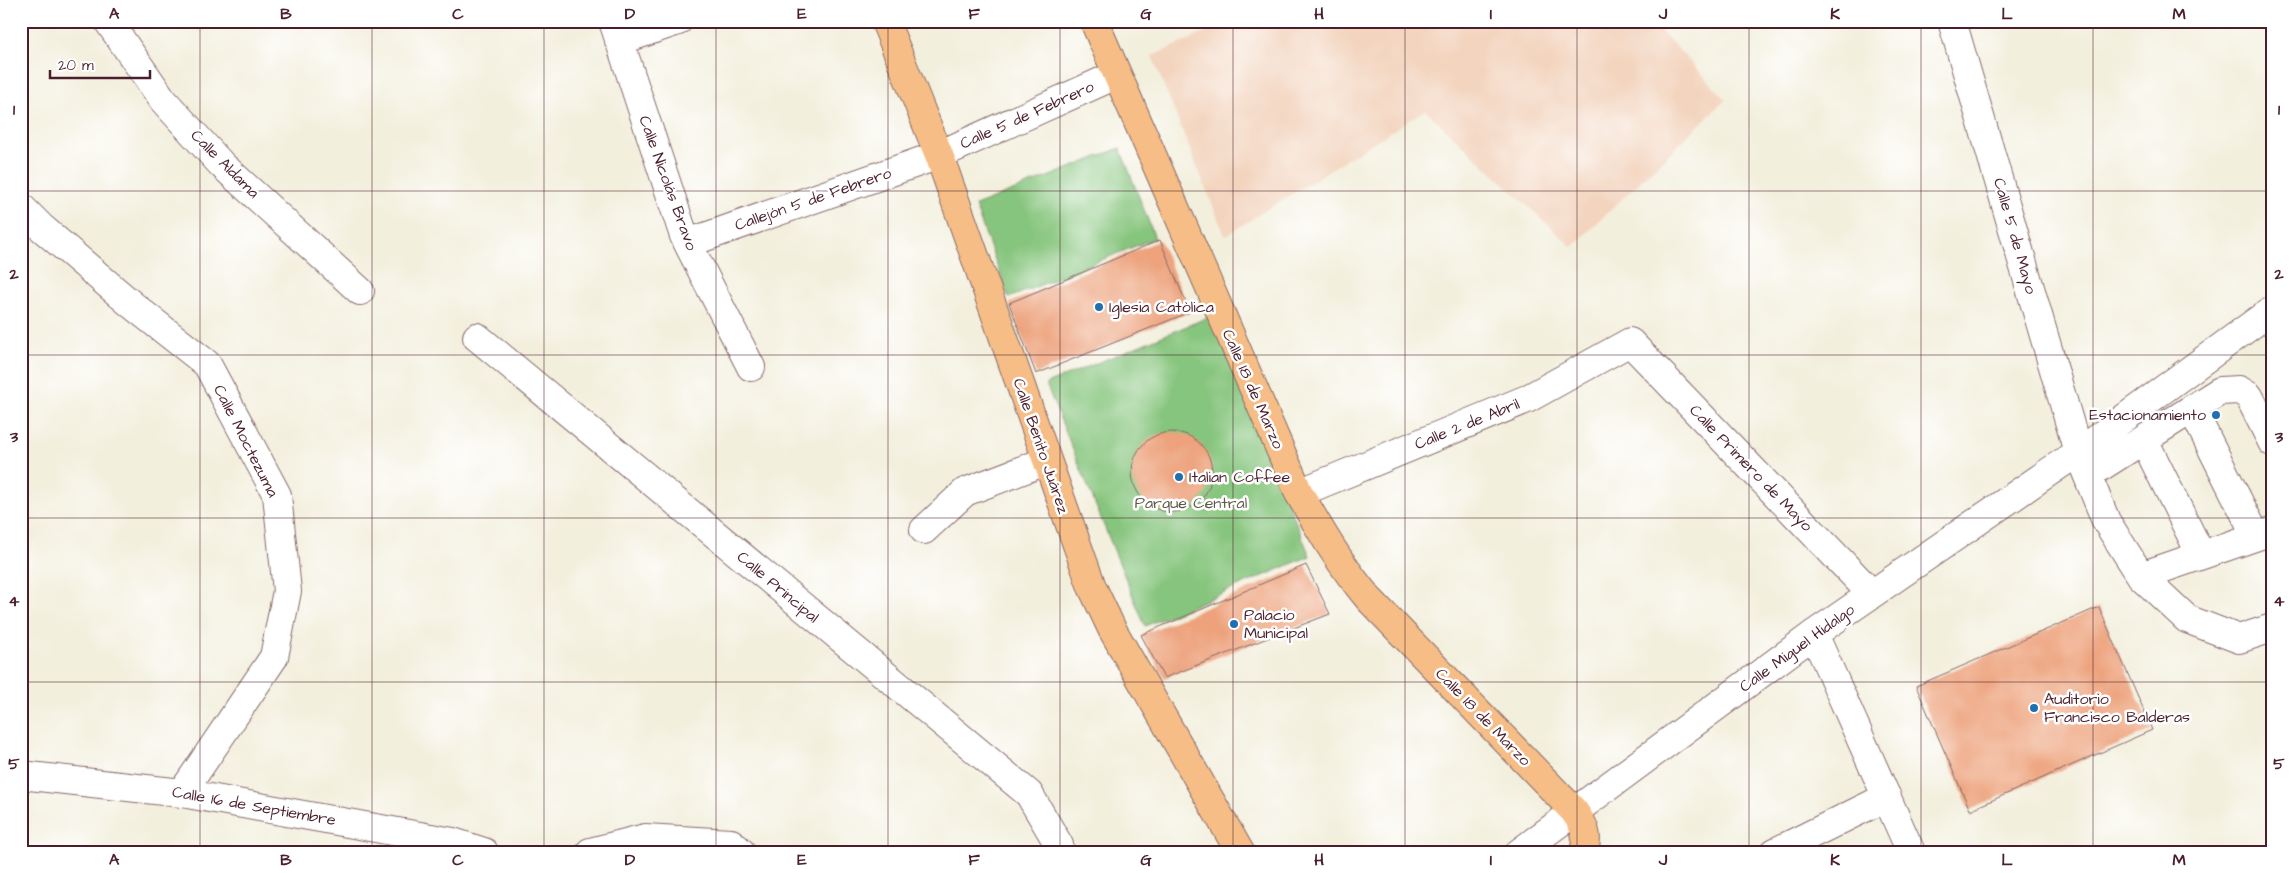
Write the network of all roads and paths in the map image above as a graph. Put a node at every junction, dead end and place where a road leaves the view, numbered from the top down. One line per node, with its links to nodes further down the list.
1 (108, 21): 11 (street, Calle Aldama)
2 (678, 21): 6 (street)
3 (885, 21): 8 (main road, Calle Benito Juárez)
4 (1094, 21): 7 (main road, Calle 18 de Marzo)
5 (1952, 21): 20 (street, Calle 5 de Mayo)
6 (616, 31): 10 (street, Calle Nicolás Bravo)
7 (1116, 75): 8 (street, Calle 5 de Febrero); 21 (main road, Calle 18 de Marzo)
8 (939, 155): 10 (street, Callejón 5 de Febrero); 19 (main road, Calle Benito Juárez)
9 (21, 206): 30 (street, Calle Moctezuma)
10 (688, 243): 15 (street, Calle Nicolás Bravo)
11 (360, 290)
12 (2272, 310): 20 (street)
13 (477, 337): 36 (street, Calle Principal)
14 (1630, 342): 21 (street, Calle 2 de Abril); 26 (street, Calle Primero de Mayo)
15 (751, 367)
16 (2192, 409): 17 (street); 18 (street); 23 (street)
17 (2144, 440): 20 (street); 24 (street)
18 (2272, 442)
19 (1046, 461): 22 (street); 37 (main road, Calle Benito Juárez)
20 (2083, 464): 25 (street, Calle 5 de Mayo); 26 (street, Calle Miguel Hidalgo)
21 (1299, 493): 32 (main road, Calle 18 de Marzo)
22 (924, 530)
23 (2264, 534): 24 (street)
24 (2201, 555): 25 (street)
25 (2141, 576): 27 (street, Calle 5 de Mayo)
26 (1872, 594): 28 (street, Calle Miguel Hidalgo)
27 (2272, 628)
28 (1814, 634): 31 (street); 32 (street, Calle Miguel Hidalgo)
29 (21, 775): 30 (street, Calle 16 de Septiembre)
30 (182, 793): 33 (street, Calle 16 de Septiembre)
31 (1886, 797): 40 (street); 41 (street)
32 (1574, 811): 38 (street, Calle Miguel Hidalgo); 39 (main road, Calle 18 de Marzo)
33 (484, 852)
34 (590, 852): 35 (street)
35 (741, 852)
36 (1060, 852)
37 (1240, 852)
38 (1520, 852)
39 (1584, 852)
40 (1775, 852)
41 (1911, 852)

